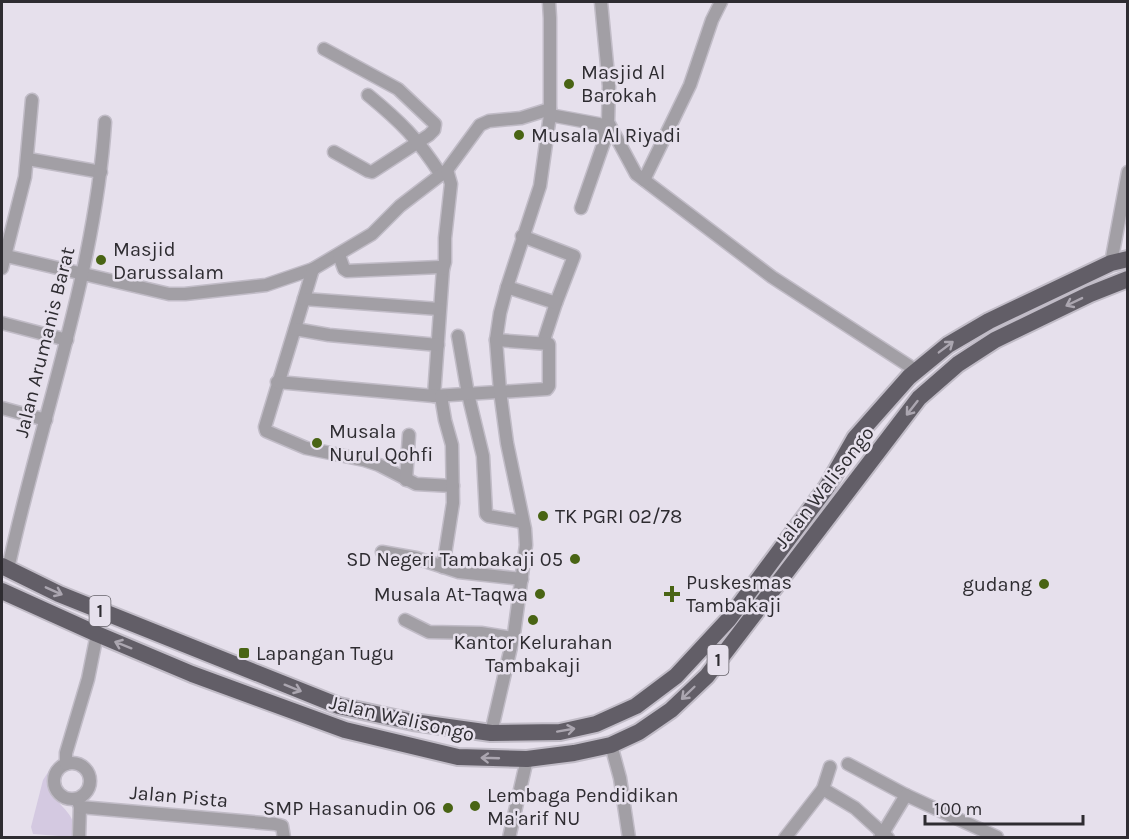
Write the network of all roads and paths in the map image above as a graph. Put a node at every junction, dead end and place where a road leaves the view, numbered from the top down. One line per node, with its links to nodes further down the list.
1 (549, 2): 7 (street)
2 (601, 2): 15 (street)
3 (721, 2): 15 (street)
4 (324, 49): 9 (street)
5 (368, 95): 9 (street)
6 (33, 100): 11 (street)
7 (550, 112): 14 (street); 16 (street); 17 (street)
8 (105, 122): 12 (street, Jalan Arumanis Barat)
9 (419, 142): 10 (street); 14 (street)
10 (334, 152)
11 (28, 159): 12 (street); 19 (street)
12 (100, 172): 24 (street, Jalan Arumanis Barat)
13 (1128, 172): 21 (street)
14 (444, 173): 18 (street); 23 (street)
15 (644, 180): 37 (street)
16 (581, 208)
17 (522, 236): 26 (street); 28 (street)
18 (339, 255): 22 (street); 23 (street)
19 (2, 259): 24 (street)
20 (1128, 259): 21 (highway, Jalan Walisongo / 1)
21 (1111, 263): 37 (highway, Jalan Walisongo / 1, one-way to 21)
22 (313, 269): 24 (street); 27 (street)
23 (443, 271): 29 (street)
24 (84, 273): 33 (street, Jalan Arumanis Barat)
25 (1128, 279): 59 (highway, Jalan Walisongo / 1, one-way to 59)
26 (507, 287): 28 (street); 34 (street)
27 (304, 299): 29 (street); 31 (street)
28 (556, 303): 35 (street)
29 (439, 309): 36 (street)
30 (2, 323): 33 (street)
31 (295, 329): 36 (street); 38 (street)
32 (458, 336): 40 (street)
33 (66, 340): 43 (street, Jalan Arumanis Barat)
34 (496, 340): 35 (street); 39 (street)
35 (543, 343): 39 (street)
36 (438, 345): 41 (street)
37 (916, 371): 58 (highway, Jalan Walisongo / 1, one-way to 37)
38 (277, 382): 41 (street); 45 (street)
39 (500, 391): 40 (street); 47 (street)
40 (468, 394): 41 (street); 47 (street)
41 (438, 396): 46 (street)
42 (2, 408): 43 (street)
43 (46, 420): 49 (street, Jalan Arumanis Barat)
44 (409, 435): 45 (street)
45 (406, 480): 46 (street)
46 (453, 486): 50 (street)
47 (523, 522): 51 (street)
48 (382, 552): 50 (street)
49 (5, 567): 56 (highway, Jalan Walisongo / 1, one-way to 56)
50 (443, 567): 51 (street)
51 (522, 579): 55 (street)
52 (2, 591): 54 (highway, Jalan Walisongo / 1)
53 (405, 620): 55 (street)
54 (97, 634): 57 (highway, Jalan Walisongo / 1, one-way to 54); 61 (street)
55 (513, 638): 58 (street)
56 (201, 651): 57 (highway); 58 (highway, Jalan Walisongo / 1, one-way to 58)
57 (192, 674): 60 (highway, Jalan Walisongo / 1, one-way to 57)
58 (491, 733)
59 (611, 745): 60 (highway, Jalan Walisongo / 1); 72 (street)
60 (527, 759): 71 (street)
61 (66, 764): 66 (street); 66 (street)
62 (848, 764): 65 (street)
63 (830, 767): 64 (street)
64 (823, 789): 67 (street); 68 (street)
65 (906, 795): 68 (street); 73 (street)
66 (79, 802): 69 (street); 70 (street, Jalan Pista)
67 (791, 835)
68 (883, 836)
69 (79, 837)
70 (284, 837)
71 (509, 837)
72 (629, 837)
73 (996, 837)

